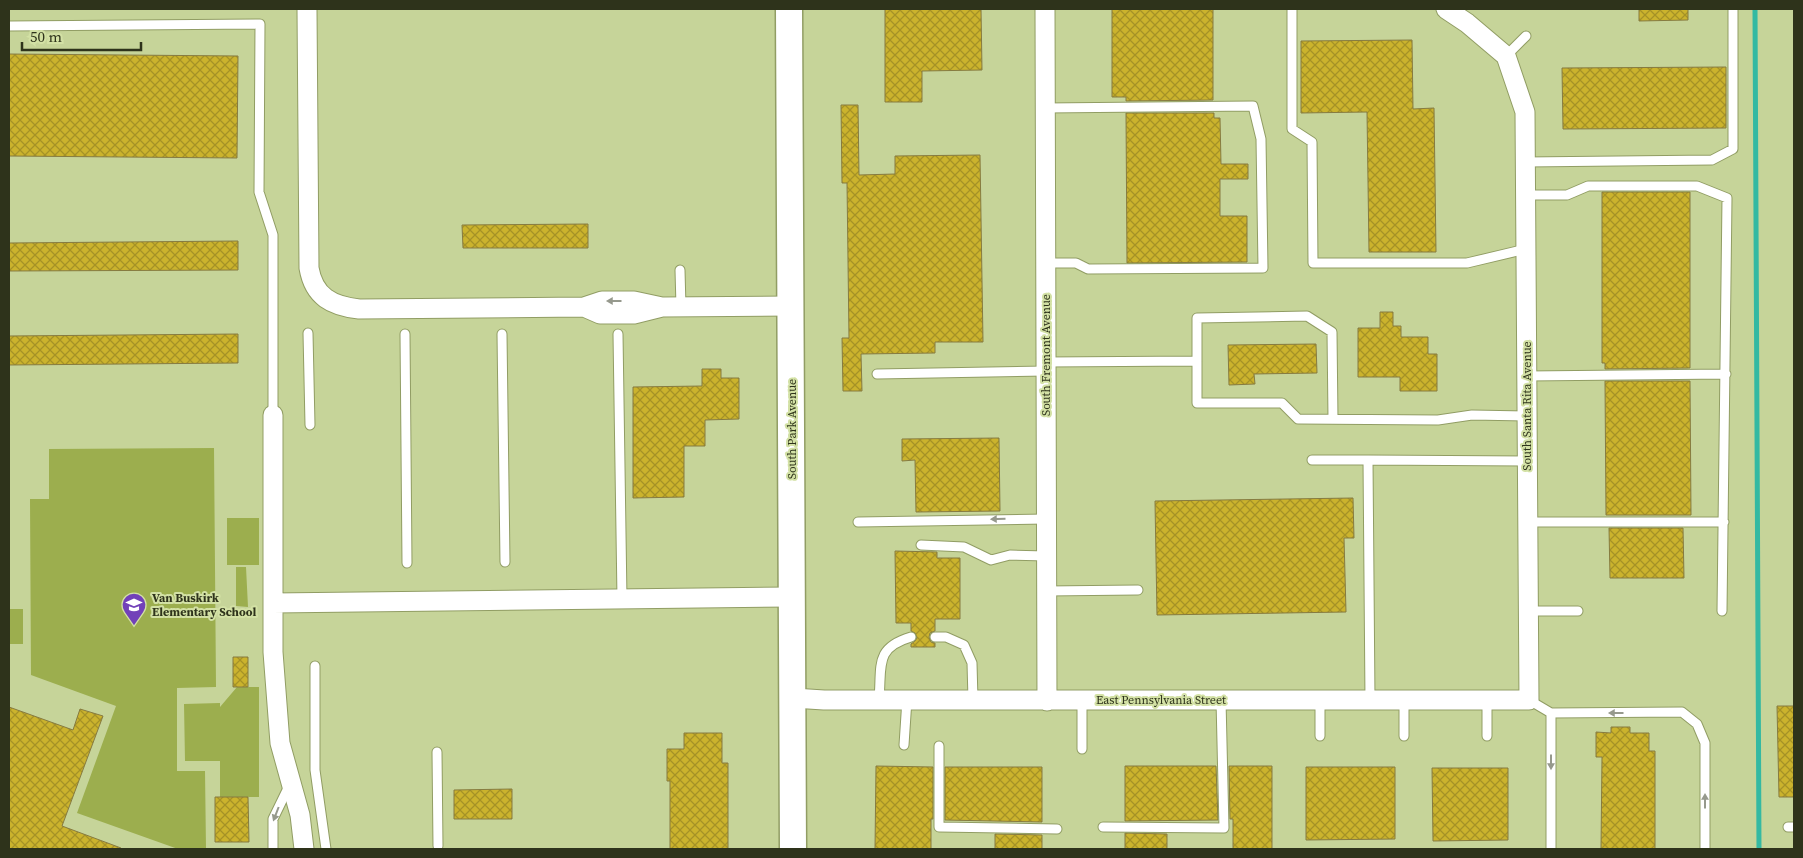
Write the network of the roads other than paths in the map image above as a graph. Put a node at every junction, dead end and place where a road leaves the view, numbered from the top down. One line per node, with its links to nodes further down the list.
1 (307, 9): 17 (street)
2 (789, 9): 16 (main road, South Park Avenue)
3 (1045, 9): 10 (street, South Fremont Avenue)
4 (1292, 9): 13 (lane)
5 (1733, 9): 11 (lane)
6 (1457, 12): 9 (street)
7 (9, 26): 27 (lane)
8 (1526, 36): 9 (lane)
9 (1506, 56): 11 (street, South Santa Rita Avenue)
10 (1045, 108): 14 (street, South Fremont Avenue); 14 (lane)
11 (1524, 162): 12 (street, South Santa Rita Avenue)
12 (1525, 195): 13 (street, South Santa Rita Avenue); 25 (lane)
13 (1526, 249): 26 (street, South Santa Rita Avenue)
14 (1046, 263): 23 (street, South Fremont Avenue)
15 (680, 270): 17 (lane)
16 (791, 306): 17 (street); 44 (main road, South Park Avenue)
17 (671, 307)
18 (308, 334): 30 (lane)
19 (405, 334): 41 (lane)
20 (502, 334): 40 (lane)
21 (618, 334): 45 (lane)
22 (1197, 360): 23 (lane); 29 (lane); 29 (lane)
23 (1046, 366): 24 (lane); 34 (street, South Fremont Avenue)
24 (877, 374)
25 (1726, 374): 26 (lane); 37 (lane)
26 (1526, 376): 28 (street, South Santa Rita Avenue)
27 (273, 415): 46 (street)
28 (1527, 416): 29 (lane); 33 (street, South Santa Rita Avenue)
29 (1332, 419)
30 (310, 425)
31 (1312, 460): 32 (lane)
32 (1368, 460): 33 (lane); 61 (lane)
33 (1527, 461): 36 (street, South Santa Rita Avenue)
34 (1046, 519): 35 (lane, one-way to 35); 39 (street, South Fremont Avenue)
35 (858, 522)
36 (1527, 522): 37 (lane); 47 (street, South Santa Rita Avenue)
37 (1724, 522): 49 (lane)
38 (921, 545): 39 (lane)
39 (1046, 556): 43 (street, South Fremont Avenue)
40 (505, 562)
41 (407, 563)
42 (1138, 590): 43 (lane)
43 (1046, 591): 57 (street, South Fremont Avenue)
44 (792, 597): 45 (street); 53 (main road, South Park Avenue)
45 (622, 599): 46 (street)
46 (273, 602): 73 (street)
47 (1528, 611): 48 (lane); 64 (street, South Santa Rita Avenue)
48 (1578, 611)
49 (1722, 611)
50 (911, 637): 54 (lane)
51 (935, 637): 56 (lane)
52 (315, 666): 79 (lane)
53 (793, 698): 54 (street, East Pennsylvania Street); 80 (main road, South Park Avenue)
54 (879, 699): 55 (street, East Pennsylvania Street)
55 (907, 699): 56 (street, East Pennsylvania Street); 69 (lane)
56 (973, 700): 57 (street, East Pennsylvania Street)
57 (1047, 700): 58 (street, East Pennsylvania Street)
58 (1082, 700): 59 (street, East Pennsylvania Street); 71 (lane)
59 (1221, 700): 60 (street, East Pennsylvania Street); 74 (lane)
60 (1320, 700): 61 (street, East Pennsylvania Street); 66 (lane)
61 (1370, 700): 62 (street, East Pennsylvania Street)
62 (1404, 700): 63 (street, East Pennsylvania Street); 67 (lane)
63 (1487, 700): 64 (street, East Pennsylvania Street); 68 (lane)
64 (1528, 700): 65 (lane)
65 (1551, 713): 81 (lane, one-way to 81); 82 (lane, one-way to 65)
66 (1320, 736)
67 (1404, 736)
68 (1487, 736)
69 (904, 745)
70 (939, 746): 75 (lane)
71 (1082, 749)
72 (437, 752): 76 (lane)
73 (291, 782): 77 (lane, one-way to 77); 78 (street)
74 (1104, 827)
75 (1056, 829)
76 (438, 846)
77 (273, 849)
78 (304, 849)
79 (326, 849)
80 (793, 849)
81 (1551, 849)
82 (1705, 849)

